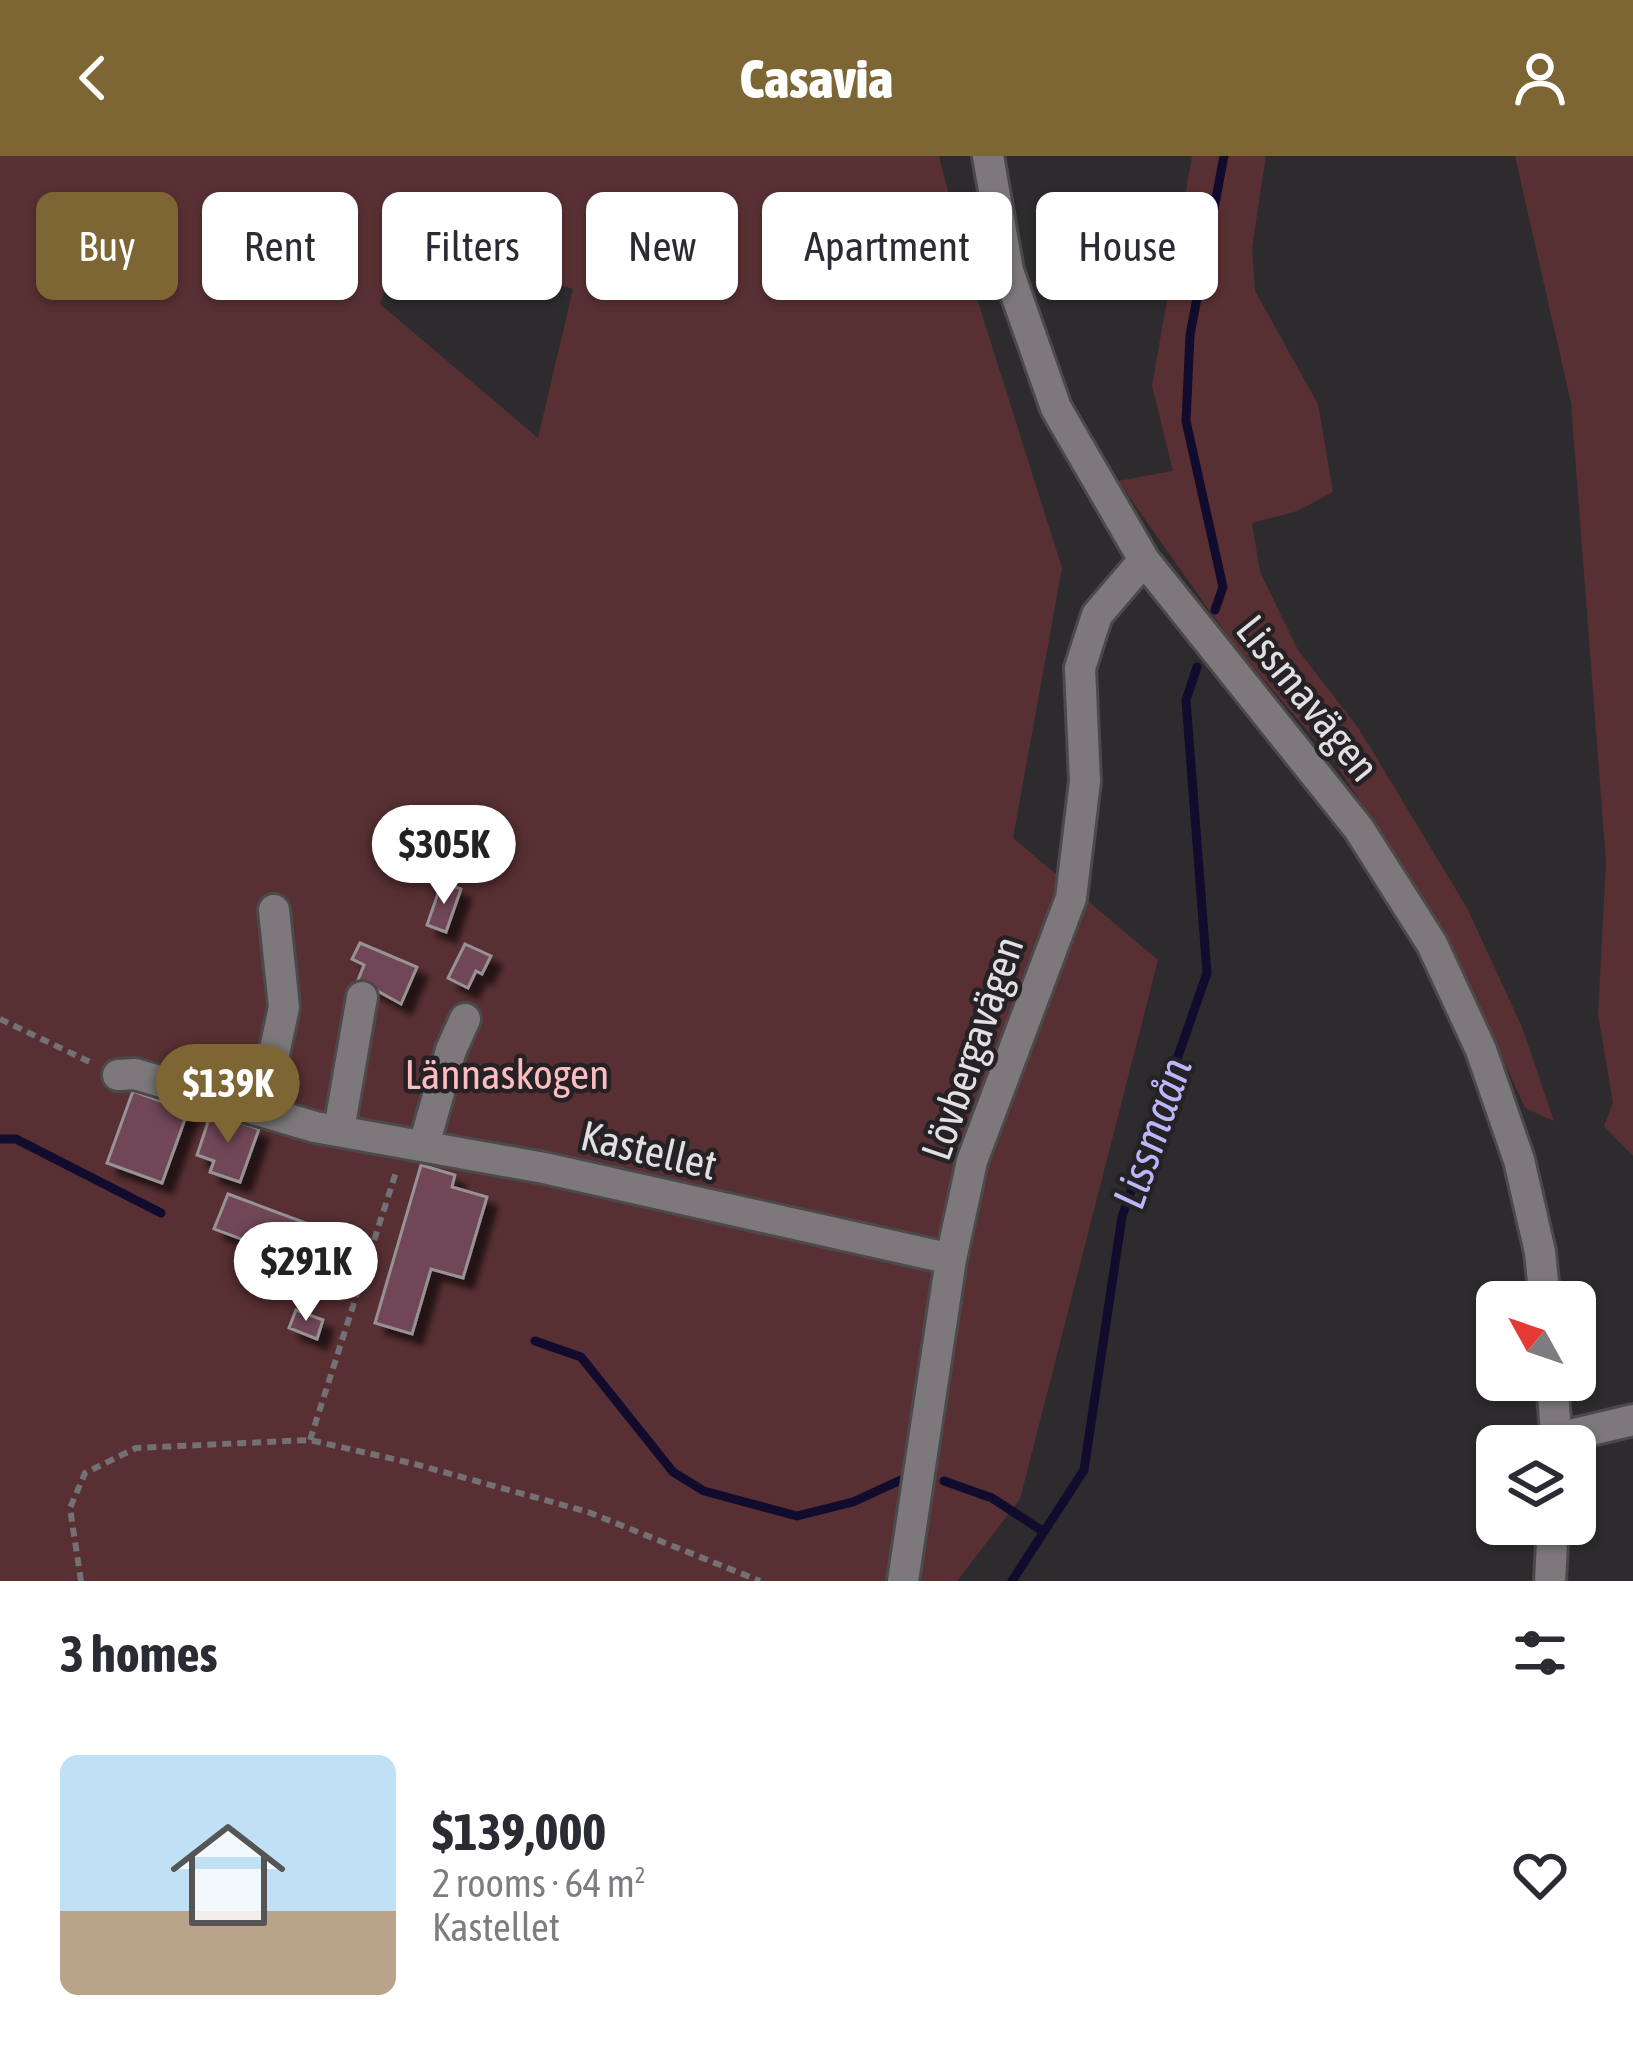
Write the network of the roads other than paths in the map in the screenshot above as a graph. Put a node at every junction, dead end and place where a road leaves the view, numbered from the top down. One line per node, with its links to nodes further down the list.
1 (988, 156): 2 (street, Lissmavägen)
2 (1144, 560): 10 (street, Lövbergavägen); 11 (street, Lissmavägen)
3 (274, 910): 7 (street)
4 (362, 997): 8 (street)
5 (465, 1019): 9 (street)
6 (118, 1075): 7 (street, Kastellet)
7 (262, 1111): 8 (street, Kastellet)
8 (339, 1130): 9 (street, Kastellet)
9 (415, 1143): 10 (street, Kastellet)
10 (951, 1259): 15 (street, Lövbergavägen)
11 (1542, 1281)
12 (1633, 1420): 13 (street)
13 (1596, 1431)
14 (1552, 1545): 16 (street)
15 (903, 1581)
16 (1550, 1581)

